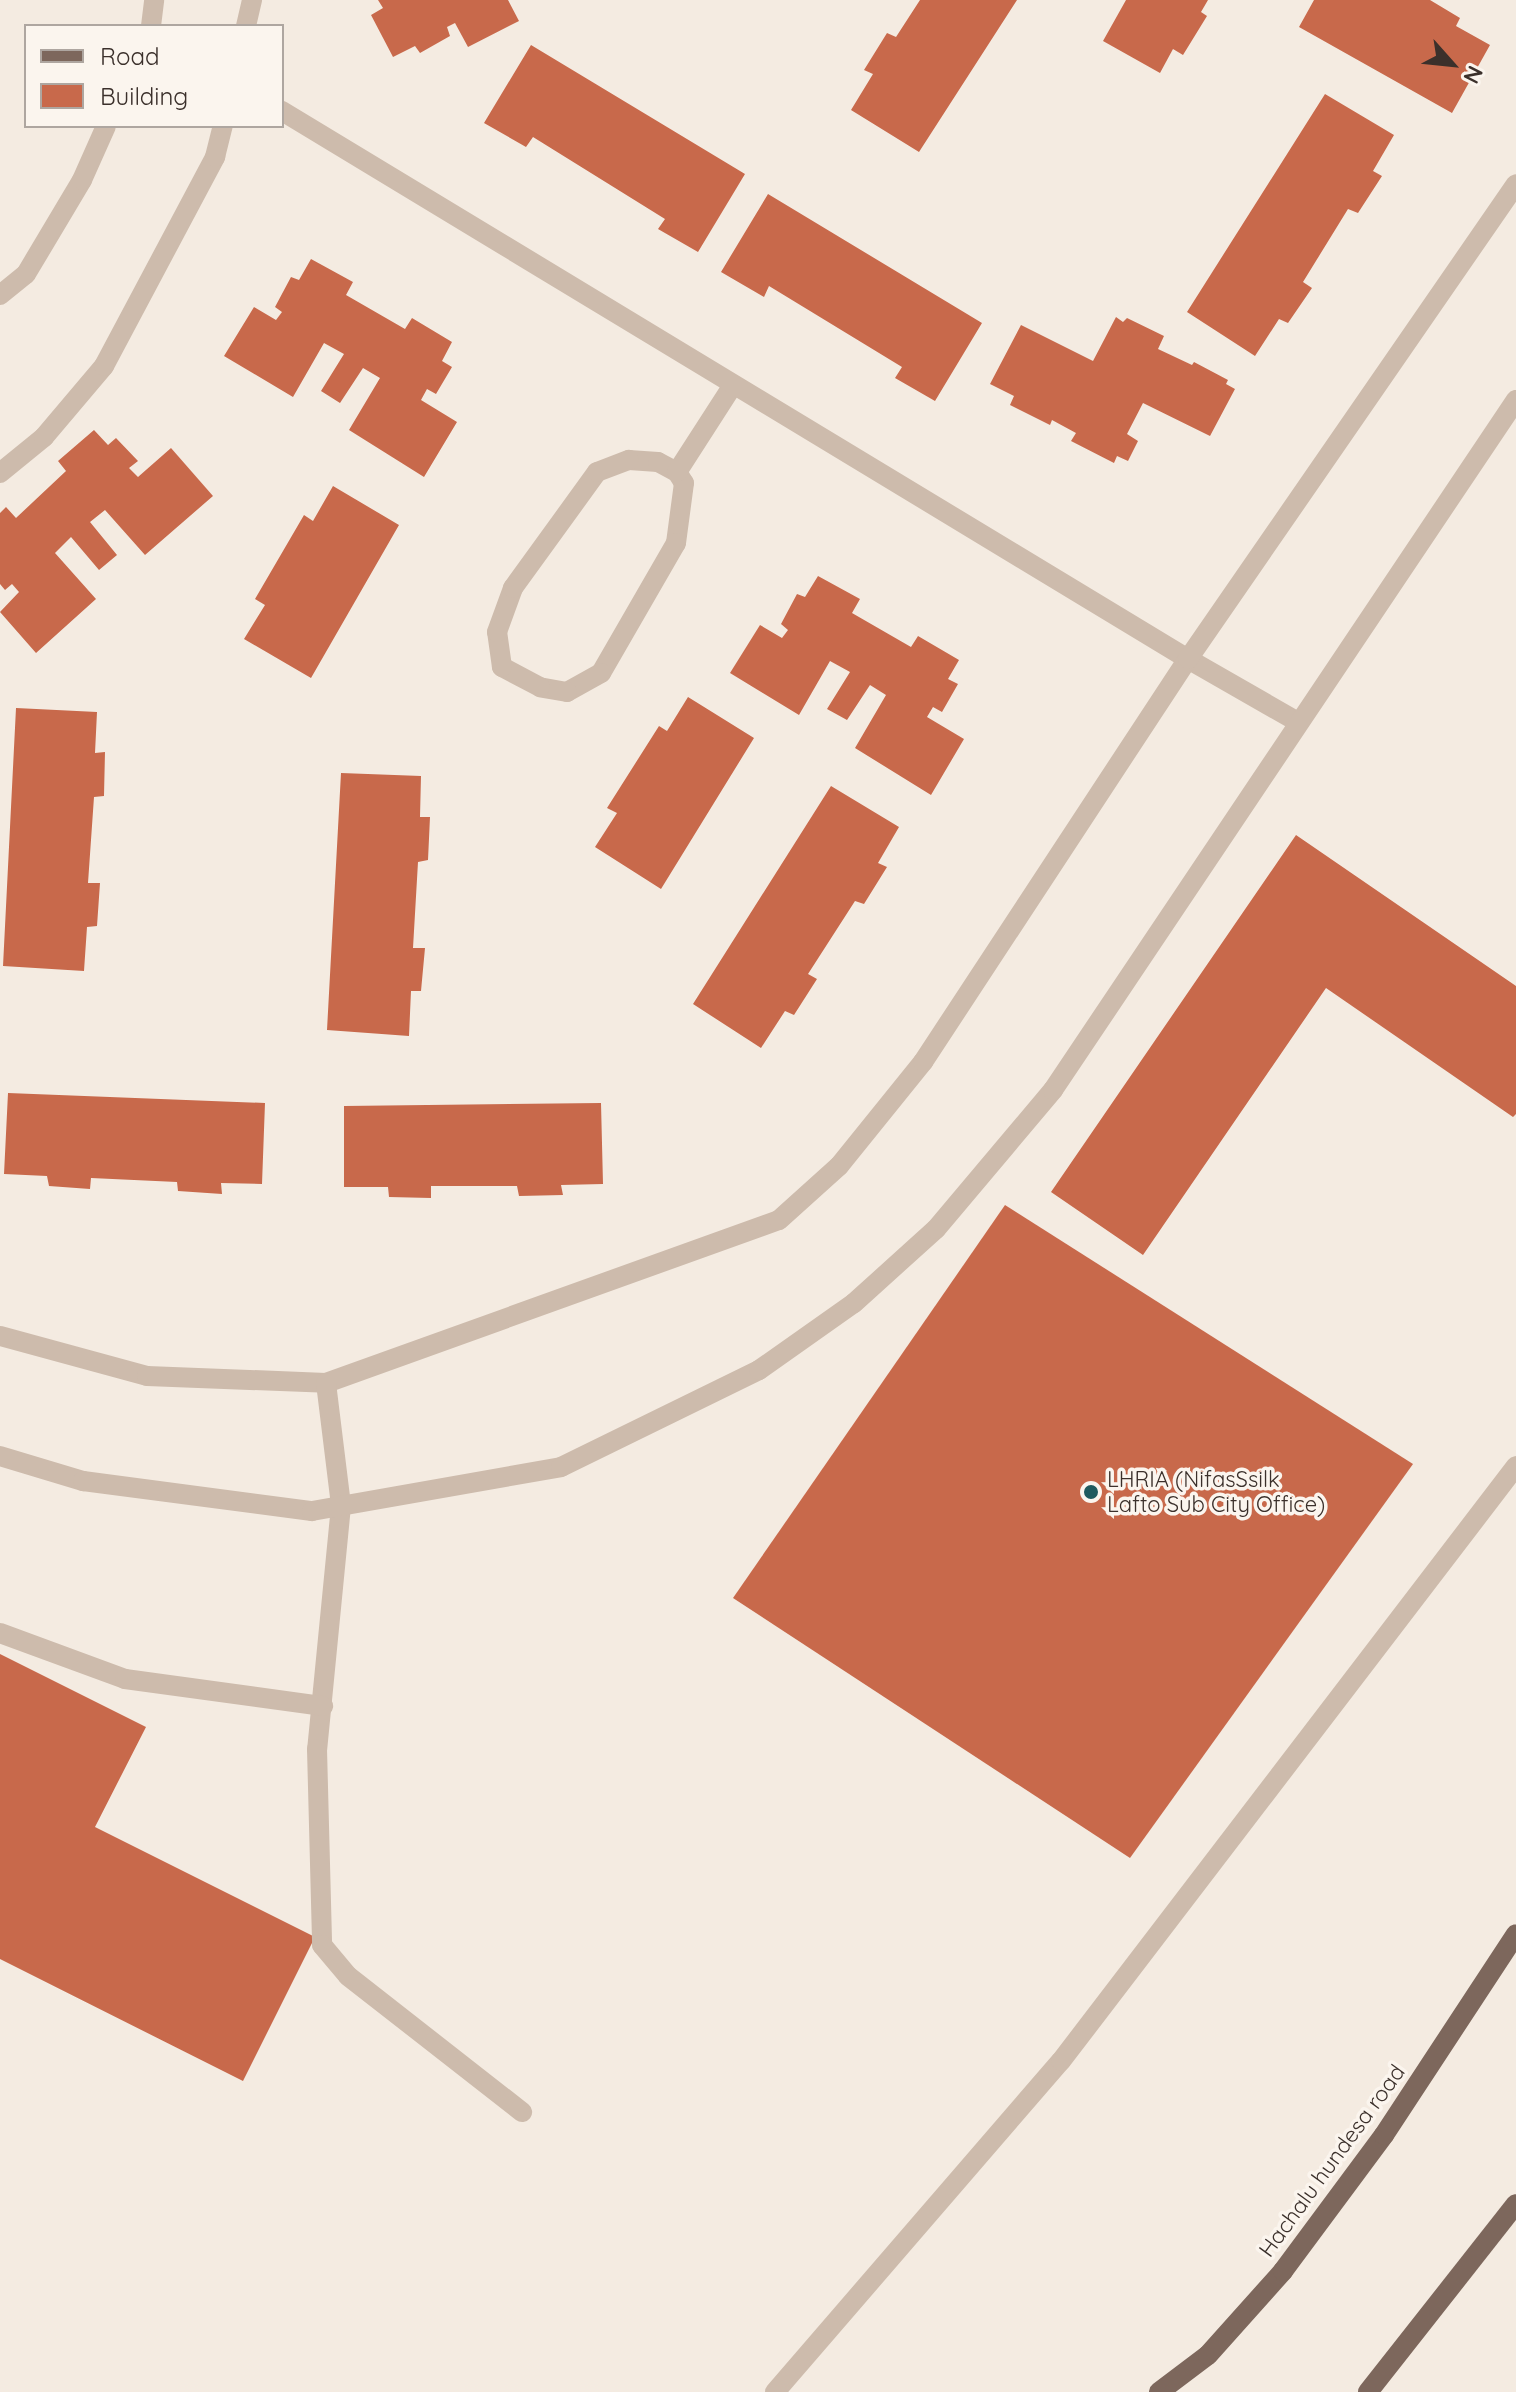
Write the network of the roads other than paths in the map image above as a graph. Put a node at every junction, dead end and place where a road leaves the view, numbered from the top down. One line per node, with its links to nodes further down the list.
1 (154, 0): 3 (street)
2 (252, 0): 4 (street)
3 (151, 24)
4 (246, 24)
5 (284, 112): 10 (street)
6 (105, 128): 9 (street)
7 (222, 128): 13 (street)
8 (1516, 184): 14 (street)
9 (0, 295)
10 (733, 385): 12 (street); 14 (street)
11 (1516, 400): 15 (street)
12 (677, 472): 12 (street)
13 (0, 473)
14 (1188, 659): 15 (street); 17 (street)
15 (1298, 722): 20 (street)
16 (0, 1336): 17 (street)
17 (326, 1383): 20 (street)
18 (0, 1456): 20 (street)
19 (1516, 1466): 26 (street)
20 (341, 1506): 22 (street)
21 (0, 1633): 22 (street)
22 (323, 1706): 24 (street)
23 (1516, 1934): 27 (main road, Hachalu hundesa road)
24 (522, 2112)
25 (1516, 2204): 28 (main road)
26 (775, 2392)
27 (1159, 2392)
28 (1368, 2392)

